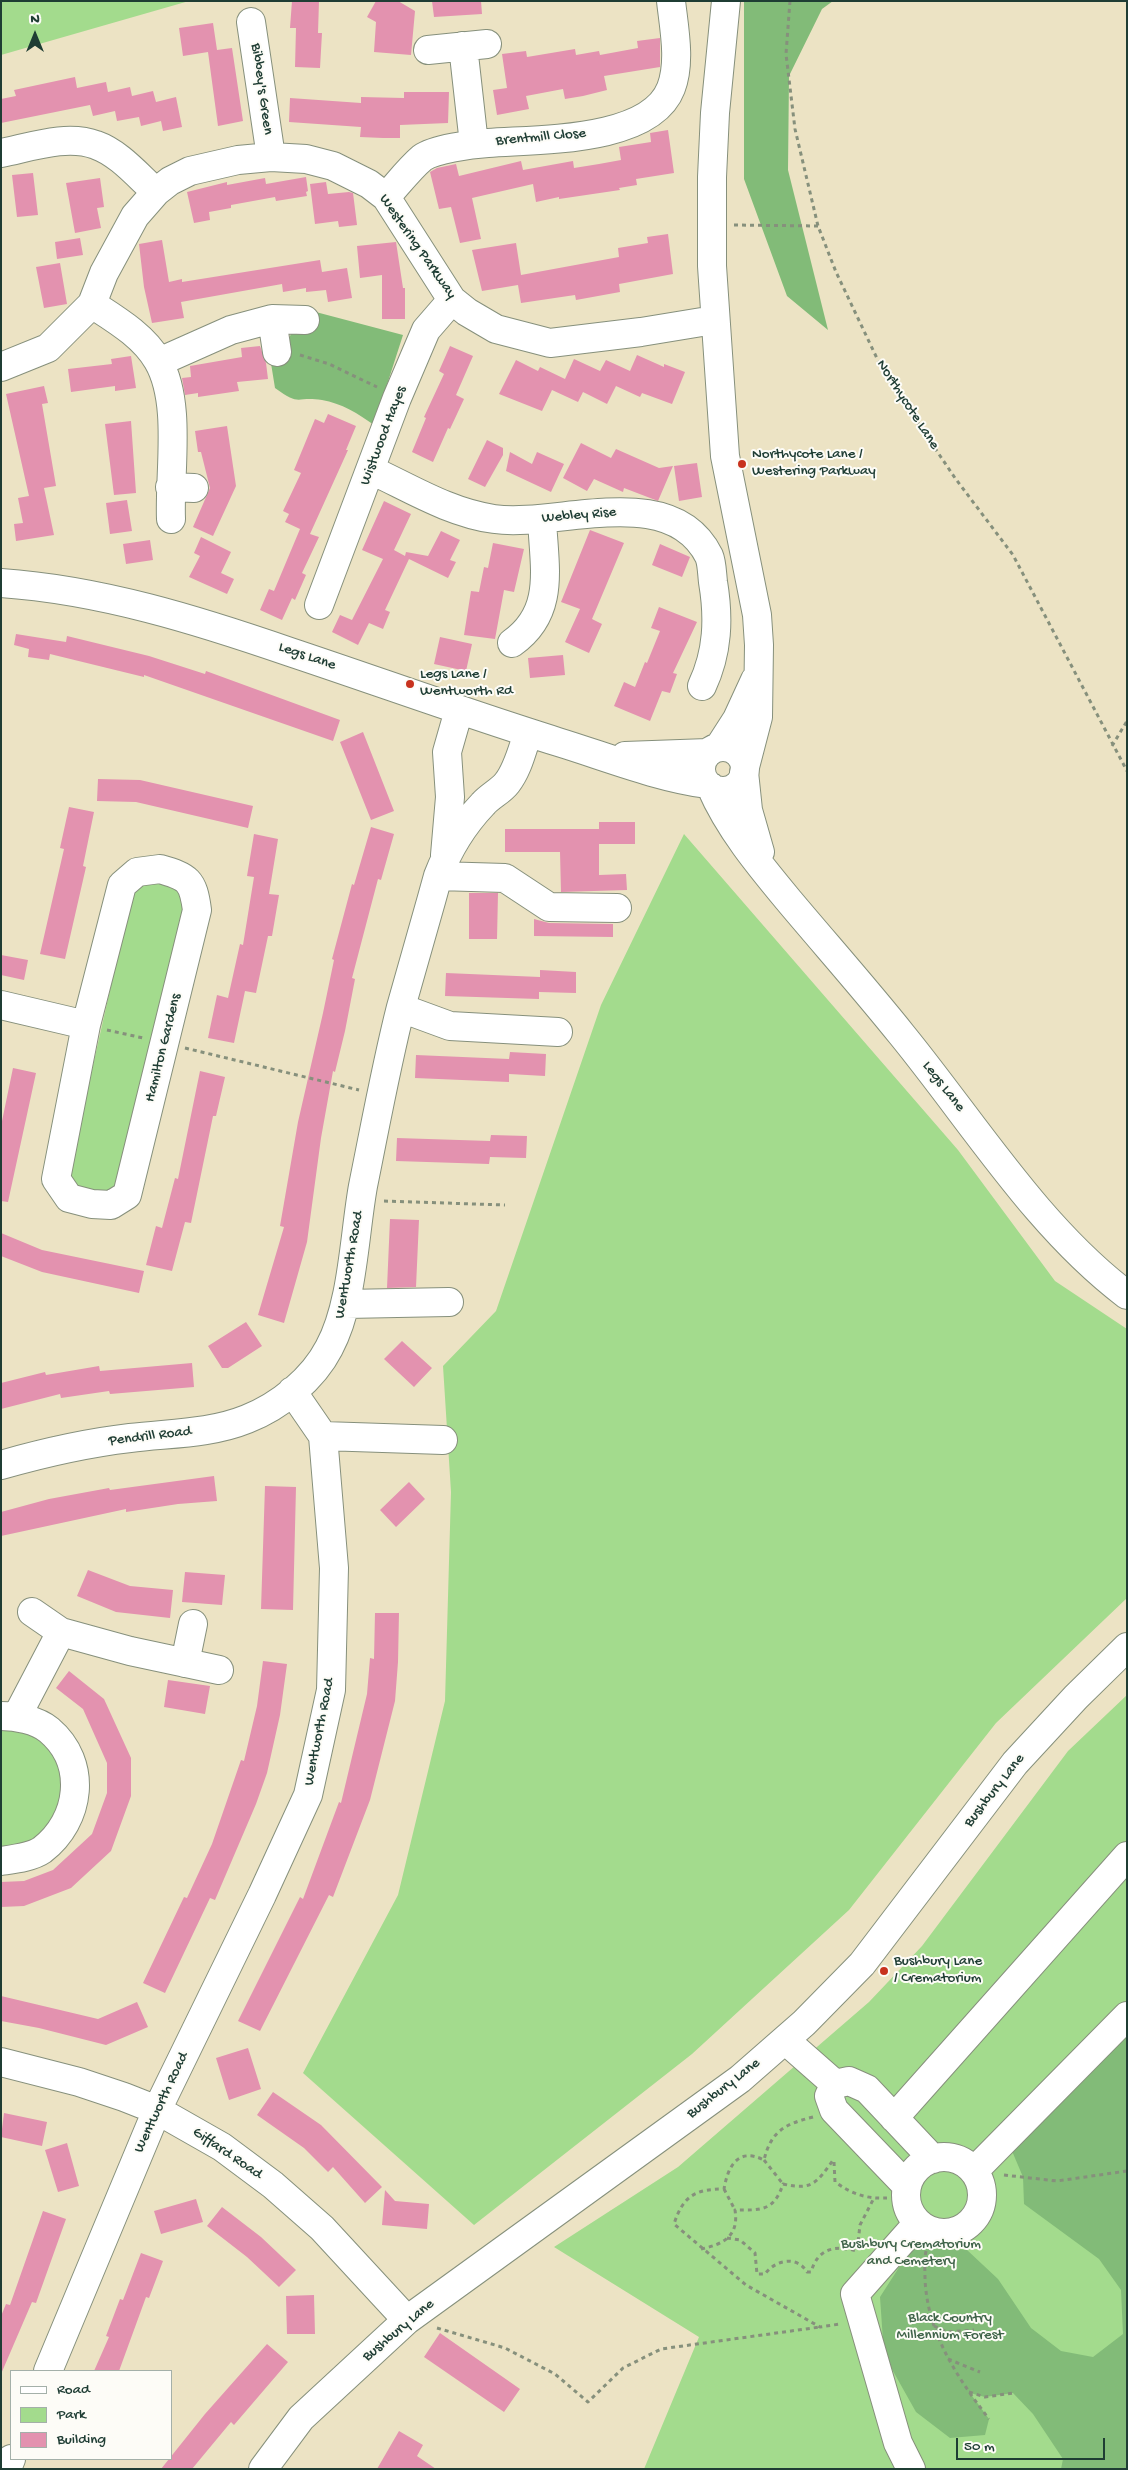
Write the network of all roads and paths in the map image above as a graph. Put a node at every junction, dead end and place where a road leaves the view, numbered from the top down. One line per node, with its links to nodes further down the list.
1 (726, 1): 11 (street)
2 (790, 1): 12 (path, Northycote Lane)
3 (663, 2): 6 (street, Brentmill Close)
4 (251, 23): 8 (street, Bibbey's Green)
5 (428, 50): 6 (street)
6 (474, 144): 10 (street, Brentmill Close)
7 (1, 152): 9 (street)
8 (271, 156): 9 (street, Westering Parkway); 10 (street, Westering Parkway)
9 (156, 192): 14 (street, Westering Parkway)
10 (386, 197): 13 (street, Westering Parkway)
11 (712, 224): 12 (path); 17 (street)
12 (818, 226): 33 (path, Northycote Lane)
13 (452, 300): 17 (street, Westering Parkway); 21 (street, Wistwood Hayes)
14 (92, 304): 19 (street); 20 (street, Westering Parkway)
15 (272, 319): 16 (street); 18 (street); 19 (street)
16 (305, 320)
17 (714, 320): 28 (street)
18 (278, 352): 21 (path)
19 (159, 362): 23 (street)
20 (1, 367)
21 (397, 398): 22 (street, Wistwood Hayes)
22 (371, 470): 24 (street, Webley Rise); 26 (street, Wistwood Hayes)
23 (171, 519)
24 (542, 519): 27 (street); 29 (street, Webley Rise)
25 (1, 583): 30 (street, Legs Lane)
26 (319, 605)
27 (512, 643)
28 (758, 673): 34 (street); 36 (street)
29 (702, 686)
30 (460, 710): 32 (street, Legs Lane); 39 (street, Wentworth Road)
31 (1127, 721): 33 (path)
32 (528, 733): 35 (street, Legs Lane); 39 (street, Wentworth Road)
33 (1112, 747): 37 (path, Northycote Lane)
34 (714, 750): 35 (street, Legs Lane); 36 (street); 38 (street)
35 (606, 757): 38 (street, Legs Lane)
36 (745, 770): 38 (street); 40 (street, Legs Lane)
37 (1127, 771)
38 (709, 785): 40 (street, Legs Lane)
39 (442, 868): 41 (street); 43 (street, Wentworth Road)
40 (766, 872): 50 (street, Legs Lane)
41 (618, 908)
42 (1, 1005): 44 (street)
43 (401, 1008): 45 (street); 47 (street, Wentworth Road)
44 (86, 1025): 46 (path); 46 (street, Hamilton Gardens); 46 (street, Hamilton Gardens)
45 (558, 1032)
46 (166, 1043): 47 (path)
47 (382, 1095): 48 (street, Wentworth Road)
48 (361, 1201): 49 (path); 52 (street, Wentworth Road)
49 (505, 1204)
50 (1127, 1295)
51 (449, 1302): 52 (street)
52 (346, 1304): 53 (street, Wentworth Road)
53 (292, 1391): 54 (street, Wentworth Road); 56 (street, Pendrill Road)
54 (323, 1436): 55 (street); 70 (street, Wentworth Road)
55 (443, 1440)
56 (1, 1465)
57 (32, 1612): 59 (street)
58 (193, 1624): 61 (street)
59 (62, 1632): 61 (street); 63 (street)
60 (1127, 1647): 67 (street, Bushbury Lane)
61 (185, 1663): 62 (street)
62 (219, 1670)
63 (9, 1716): 65 (street)
64 (1127, 1856): 72 (street)
65 (1, 1861)
66 (1127, 2016): 75 (street)
67 (784, 2040): 69 (street); 85 (street, Bushbury Lane)
68 (1, 2062): 70 (street, Giffard Road)
69 (835, 2084): 71 (street); 72 (street)
70 (157, 2110): 85 (street, Giffard Road); 91 (street, Wentworth Road)
71 (838, 2114): 74 (path); 79 (street)
72 (894, 2118): 73 (street)
73 (933, 2159): 75 (street); 79 (street)
74 (764, 2160): 77 (path); 78 (path)
75 (974, 2171): 76 (path); 82 (street)
76 (1127, 2171)
77 (783, 2184): 80 (path); 81 (path)
78 (724, 2189): 81 (path); 84 (path)
79 (907, 2190): 80 (path); 82 (street)
80 (874, 2198): 83 (path)
81 (734, 2210): 83 (path)
82 (924, 2227): 86 (street); 87 (path)
83 (727, 2238): 84 (path)
84 (701, 2249): 88 (path)
85 (407, 2320): 88 (path); 96 (street, Bushbury Lane)
86 (862, 2320): 88 (path); 97 (street)
87 (933, 2326): 89 (path); 90 (path)
88 (820, 2327)
89 (974, 2330)
90 (948, 2359): 92 (path); 93 (path)
91 (48, 2370)
92 (980, 2372)
93 (969, 2392): 94 (path); 95 (path)
94 (1013, 2393)
95 (989, 2419)
96 (263, 2469)
97 (911, 2469)

